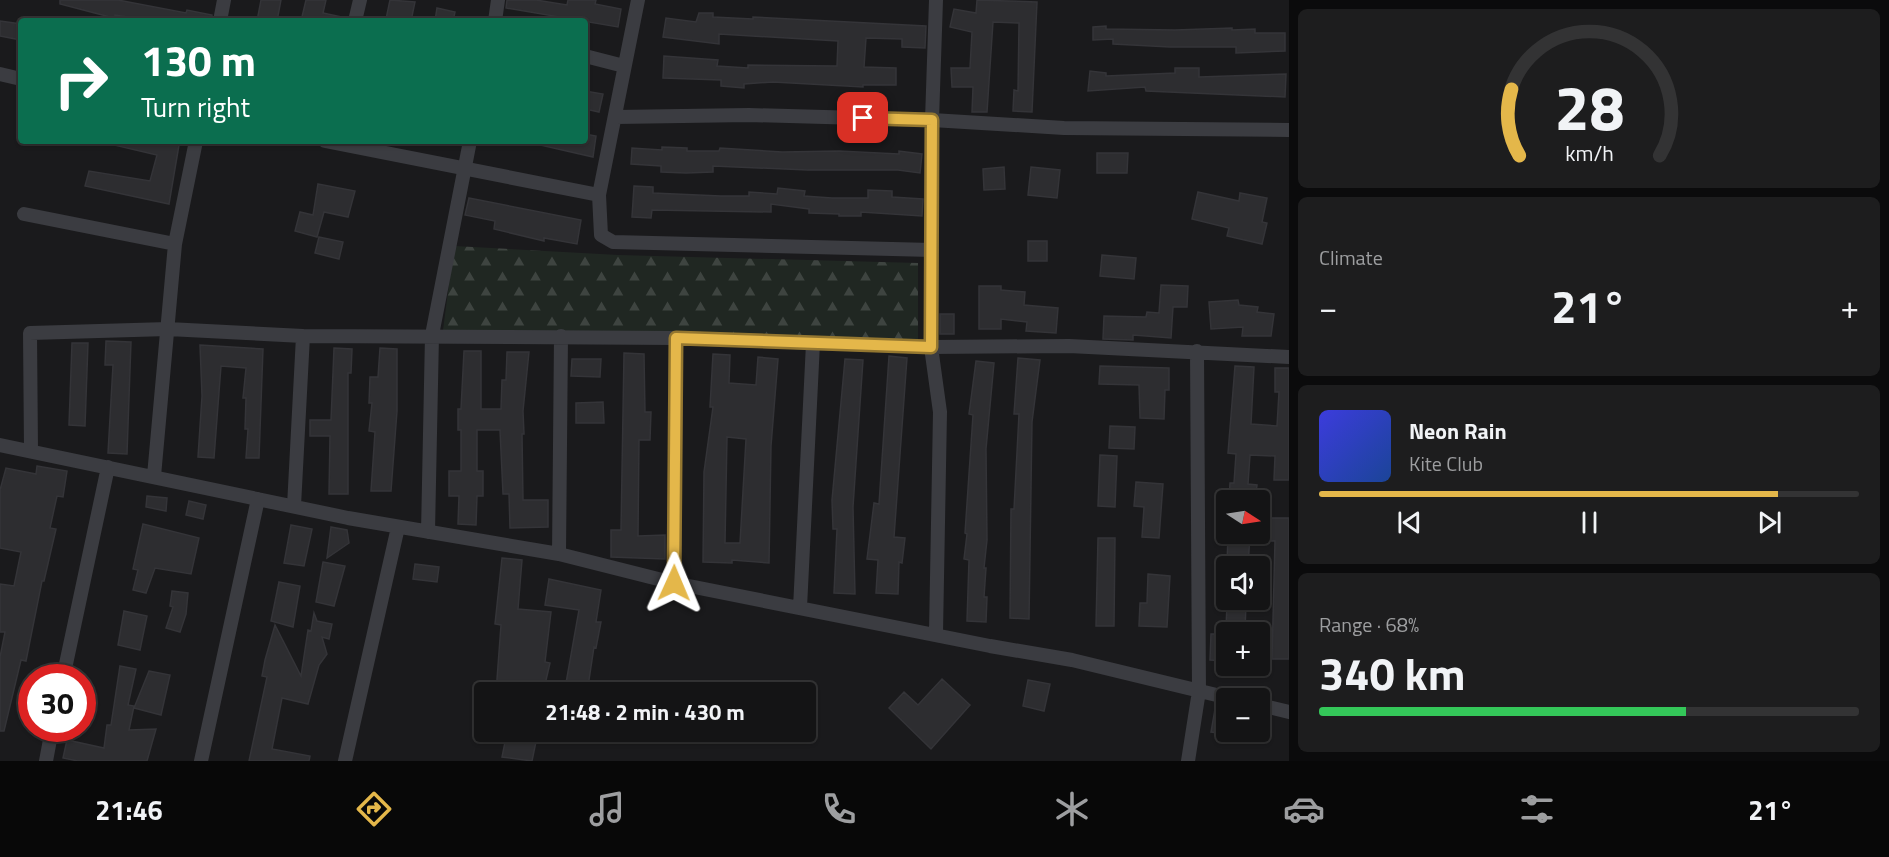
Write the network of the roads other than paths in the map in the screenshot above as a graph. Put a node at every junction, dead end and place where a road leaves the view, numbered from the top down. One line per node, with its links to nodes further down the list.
1 (224, 0): 6 (street)
2 (360, 0): 7 (street)
3 (498, 0): 8 (street)
4 (638, 0): 10 (street)
5 (936, 0): 14 (street)
6 (221, 18)
7 (356, 18)
8 (495, 18)
9 (588, 57): 10 (street)
10 (624, 66): 13 (street)
11 (0, 74): 12 (street)
12 (18, 78)
13 (616, 117): 14 (street); 20 (street)
14 (932, 120): 15 (street); 23 (street)
15 (1289, 130)
16 (195, 144): 22 (street)
17 (343, 144): 19 (street)
18 (469, 144): 19 (street)
19 (464, 169): 20 (street); 25 (street)
20 (599, 195): 23 (street)
21 (24, 214): 22 (street)
22 (176, 244): 24 (street)
23 (932, 250): 30 (street)
24 (168, 329): 26 (street); 34 (street); 36 (street)
25 (432, 335): 26 (street); 27 (street); 40 (street)
26 (303, 336): 38 (street)
27 (561, 336): 28 (street); 41 (street)
28 (676, 338): 29 (street); 42 (street)
29 (813, 343): 30 (street); 43 (street)
30 (931, 347): 31 (street); 44 (street)
31 (1197, 351): 32 (street); 46 (street)
32 (1289, 357)
33 (0, 445): 34 (street)
34 (31, 450): 35 (street)
35 (108, 467): 36 (street); 45 (street)
36 (154, 476): 37 (street)
37 (258, 499): 38 (street); 52 (street)
38 (294, 506): 39 (street)
39 (398, 527): 40 (street); 53 (street)
40 (428, 532): 41 (street)
41 (559, 555): 42 (street)
42 (674, 583): 43 (street)
43 (800, 608): 44 (street)
44 (936, 633): 46 (street)
45 (66, 664)
46 (1199, 691): 47 (street); 54 (street)
47 (1216, 695)
48 (1270, 707): 49 (street)
49 (1289, 712)
50 (50, 742): 51 (street)
51 (46, 761)
52 (201, 761)
53 (345, 761)
54 (1188, 761)

